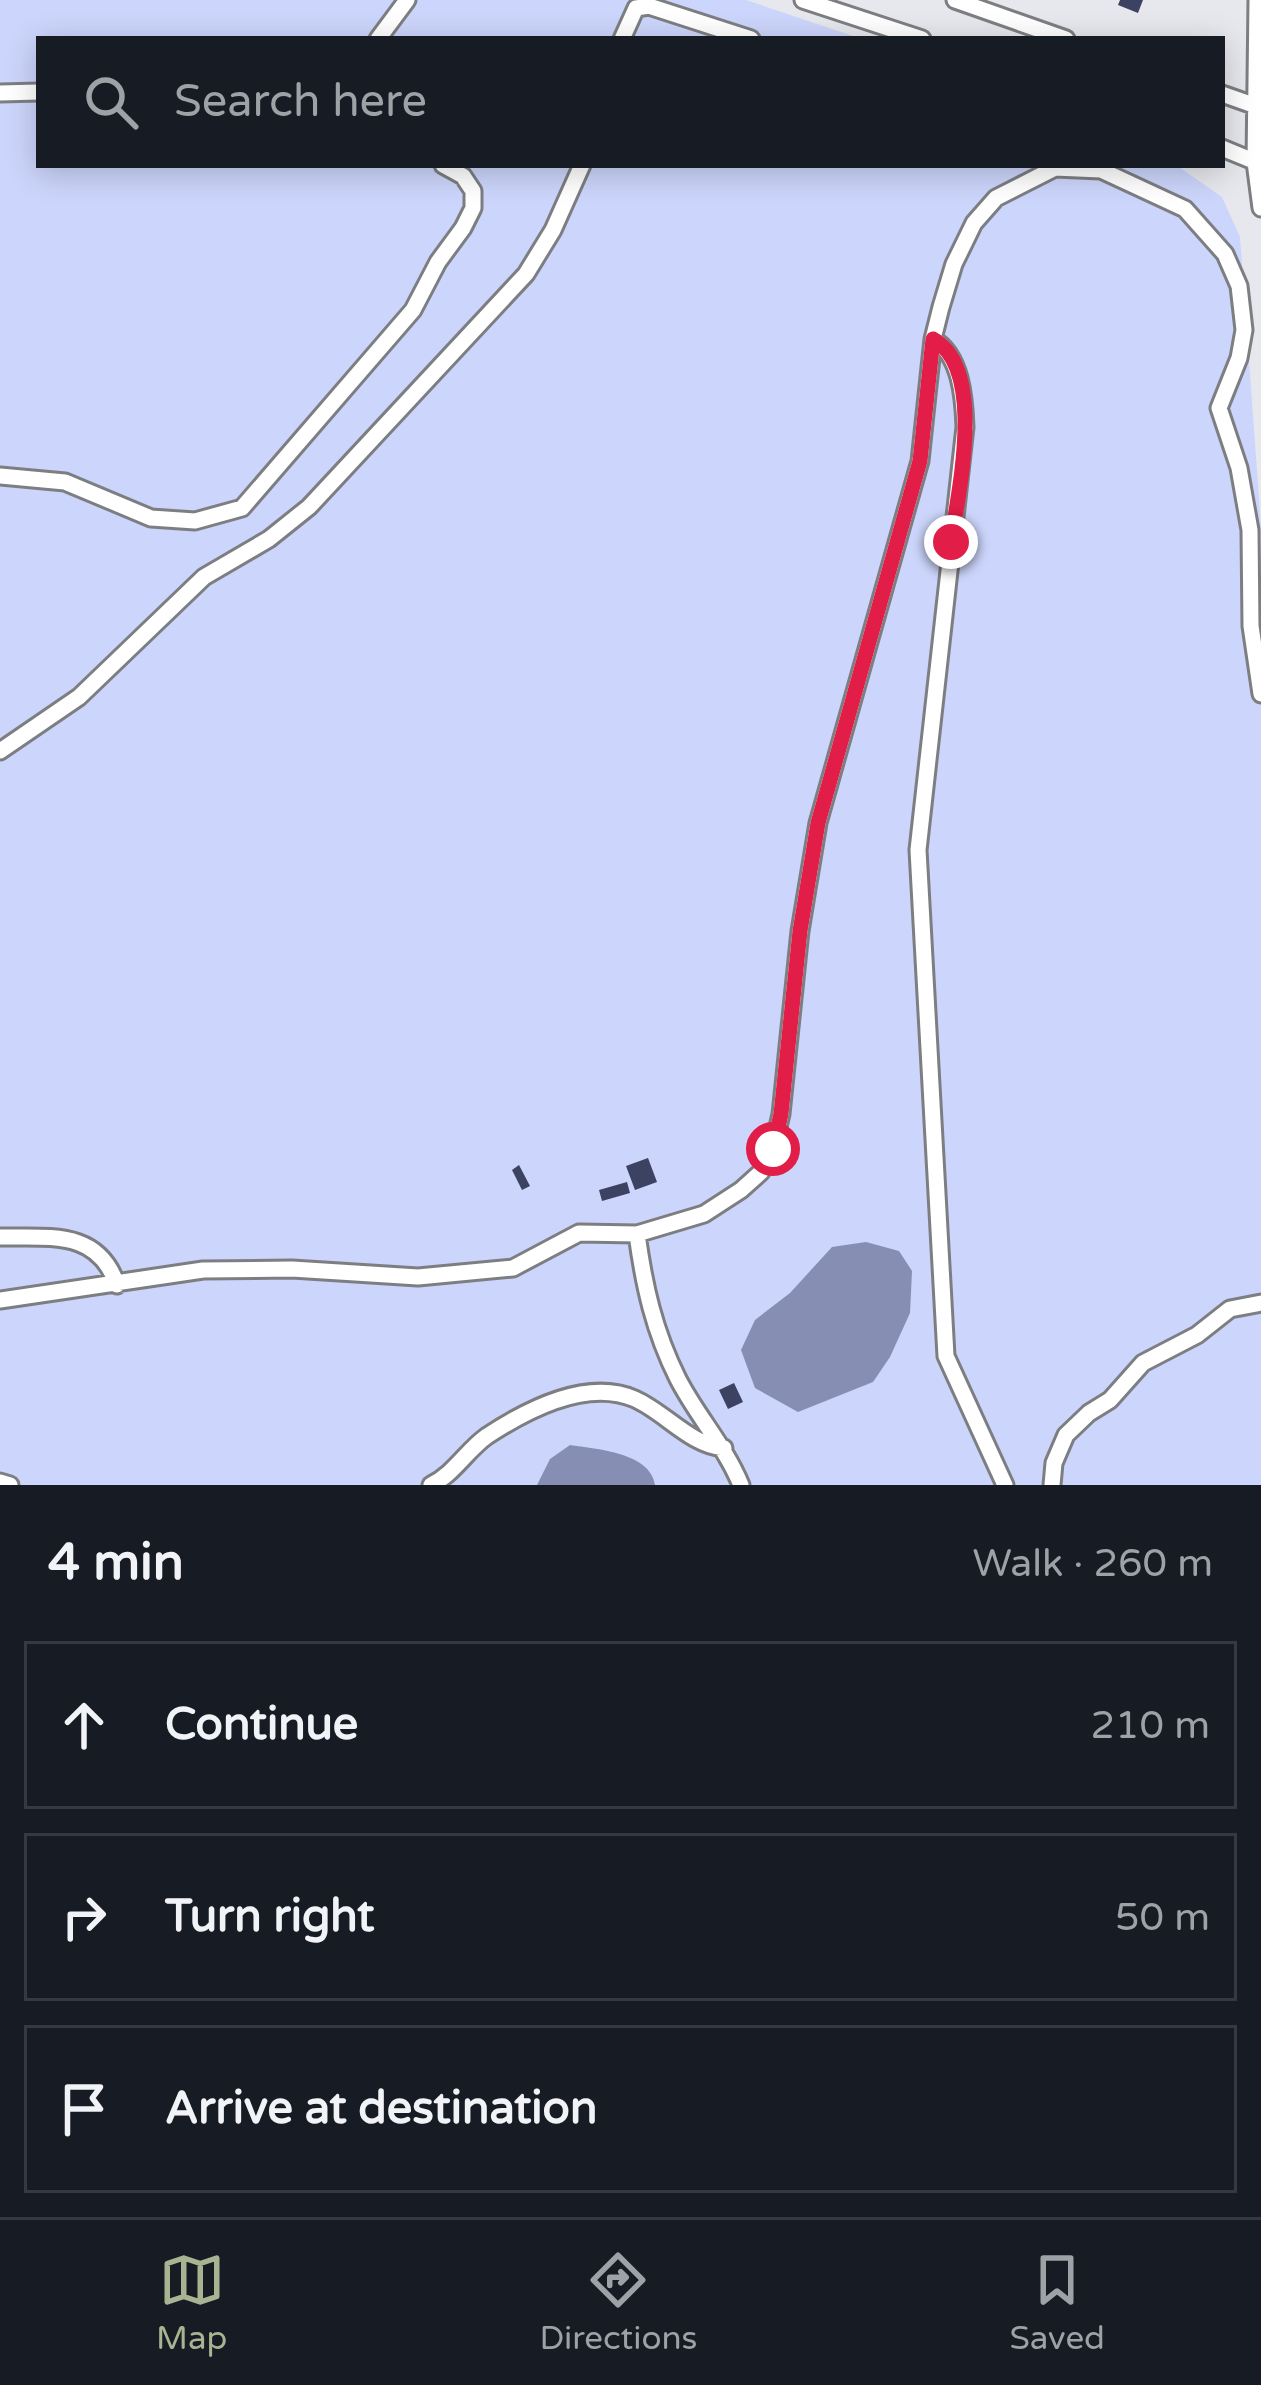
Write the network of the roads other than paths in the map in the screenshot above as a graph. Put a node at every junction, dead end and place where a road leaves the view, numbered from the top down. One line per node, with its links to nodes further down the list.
1 (407, 0): 6 (lane)
2 (803, 0): 9 (lane)
3 (955, 0): 10 (lane)
4 (1257, 0): 14 (lane)
5 (645, 3): 7 (lane); 8 (lane)
6 (380, 36)
7 (623, 36)
8 (742, 36)
9 (913, 36)
10 (1057, 36)
11 (36, 92): 12 (lane)
12 (0, 93)
13 (1225, 95): 14 (lane)
14 (1256, 106): 16 (lane)
15 (1225, 149): 16 (lane)
16 (1258, 163): 21 (lane)
17 (448, 168): 23 (lane)
18 (581, 168): 25 (lane)
19 (1052, 168): 22 (lane)
20 (1069, 168): 24 (lane)
21 (1261, 208)
22 (933, 339): 26 (lane); 36 (lane)
23 (0, 476)
24 (1261, 694)
25 (0, 751)
26 (637, 1234): 28 (lane); 31 (lane)
27 (0, 1237): 28 (lane)
28 (117, 1285): 29 (lane)
29 (0, 1300)
30 (1261, 1303): 37 (lane)
31 (724, 1448): 34 (lane); 35 (lane)
32 (0, 1482): 33 (lane)
33 (10, 1485)
34 (431, 1485)
35 (741, 1485)
36 (1005, 1485)
37 (1052, 1485)

